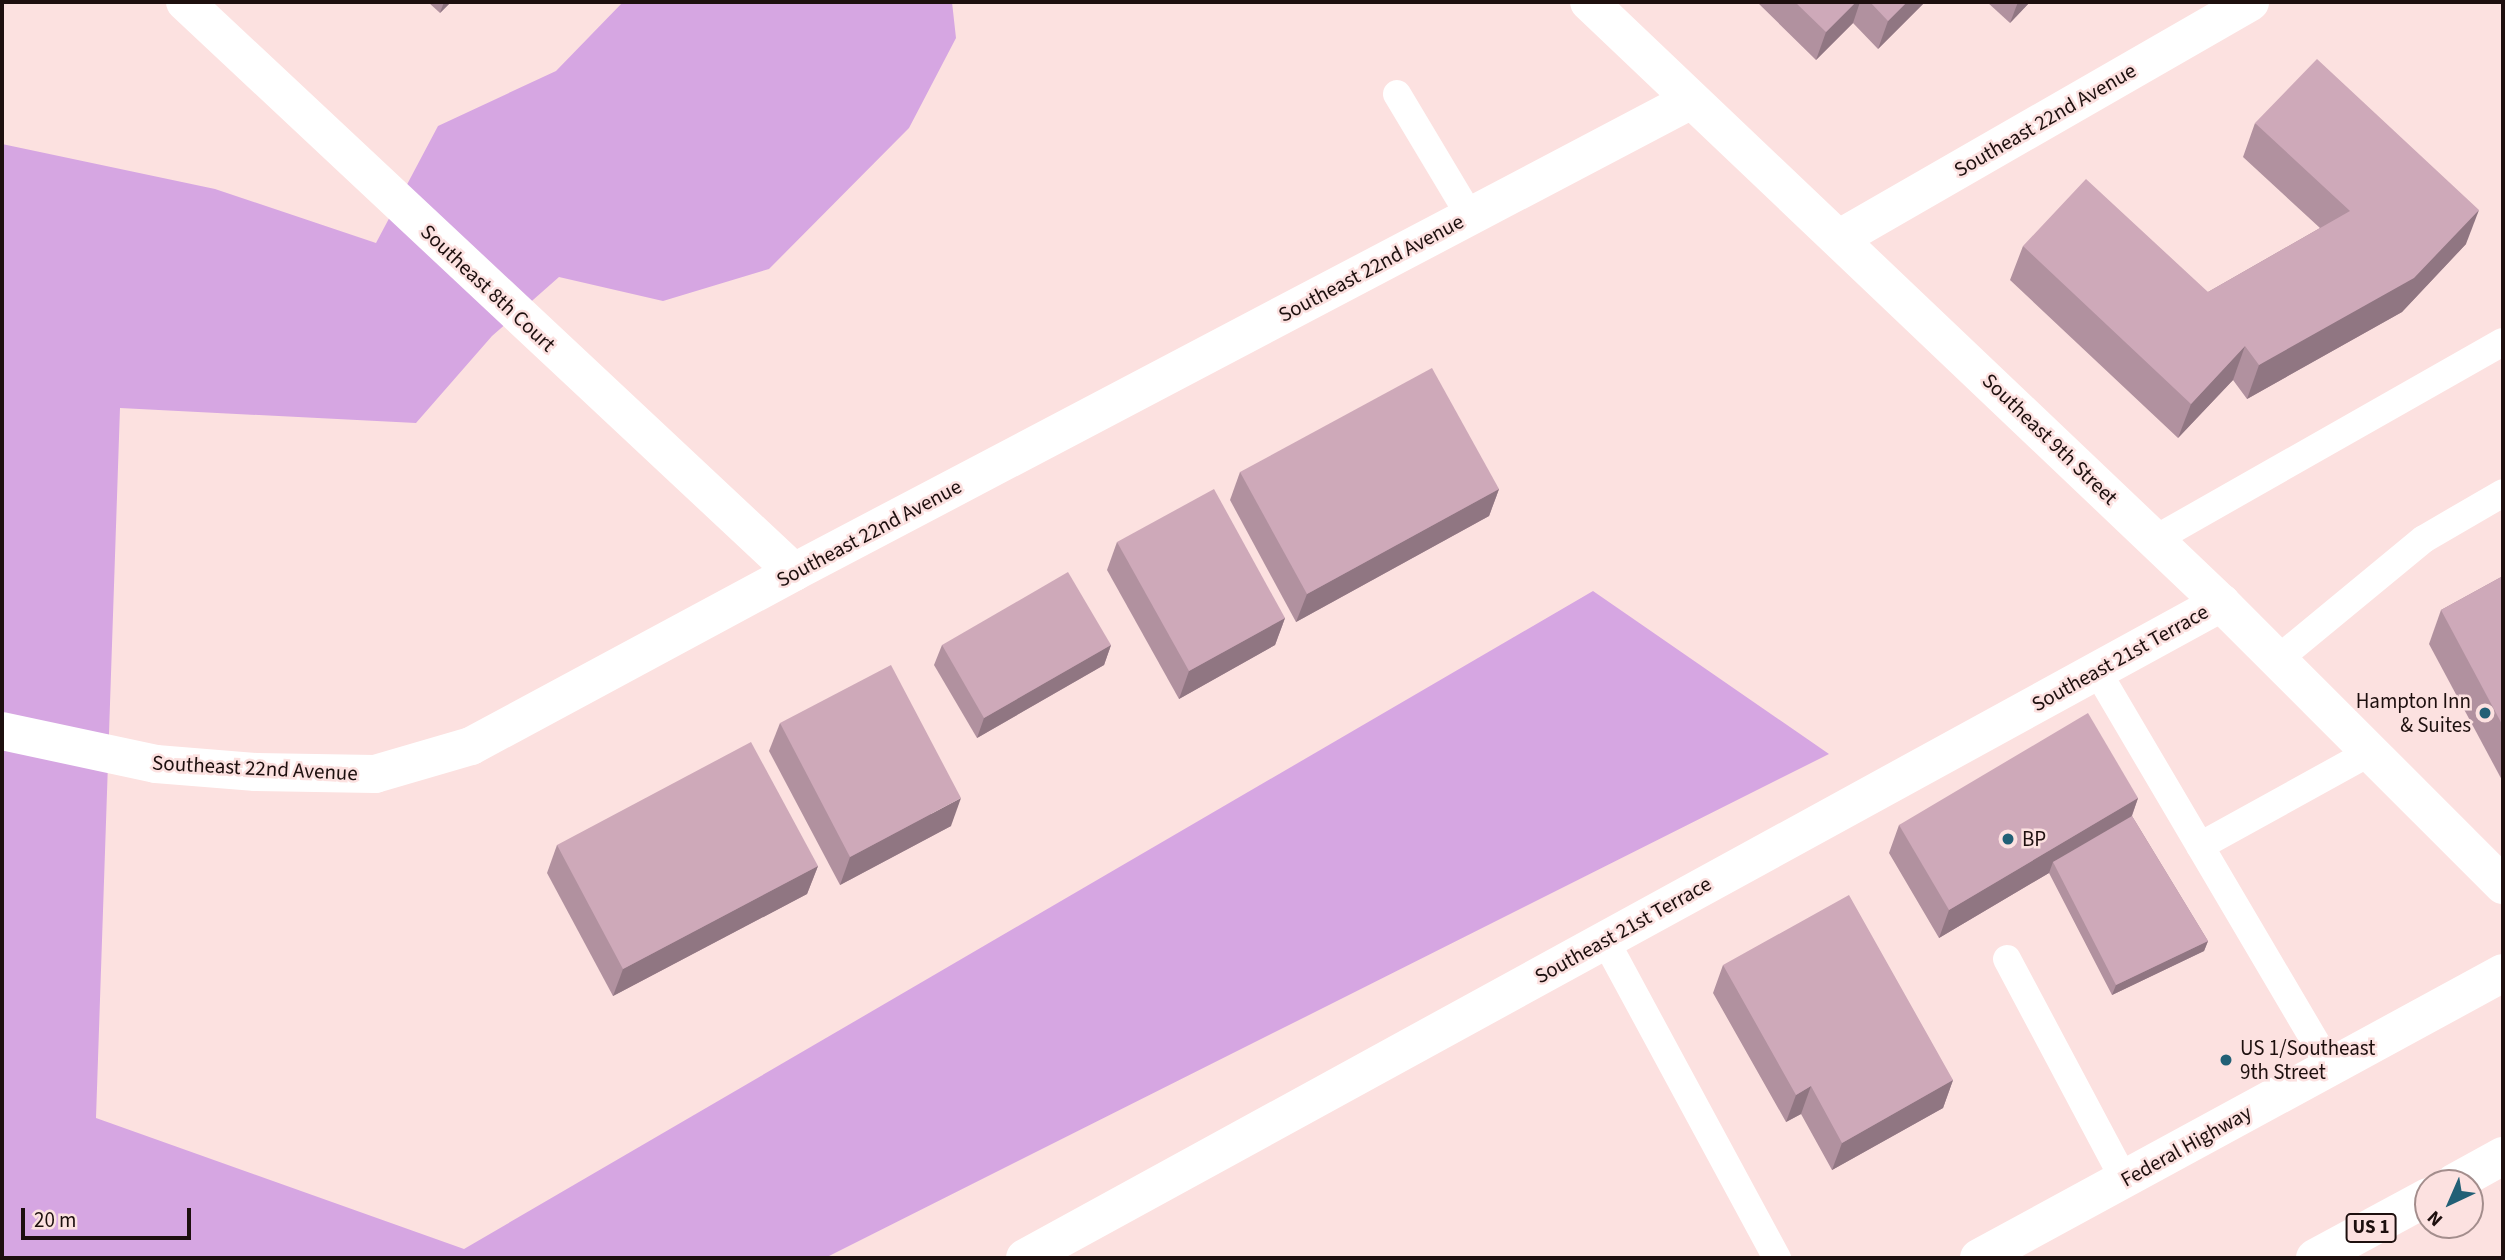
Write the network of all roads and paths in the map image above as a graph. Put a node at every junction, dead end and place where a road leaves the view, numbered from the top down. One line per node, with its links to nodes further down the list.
1 (185, 2): 11 (street, Southeast 8th Court)
2 (1589, 2): 5 (street, Southeast 9th Street)
3 (2250, 2): 7 (street, Southeast 22nd Avenue)
4 (1397, 94): 6 (lane)
5 (1691, 100): 6 (street, Southeast 22nd Avenue); 7 (street, Southeast 9th Street)
6 (1471, 216): 11 (street, Southeast 22nd Avenue)
7 (1840, 238): 10 (street, Southeast 9th Street)
8 (2503, 342): 10 (lane)
9 (2503, 493): 13 (lane)
10 (2154, 540): 12 (street, Southeast 9th Street)
11 (794, 572): 15 (street, Southeast 22nd Avenue)
12 (2221, 603): 13 (street, Southeast 9th Street); 14 (street, Southeast 21st Terrace)
13 (2277, 660): 16 (street, Southeast 9th Street)
14 (2097, 671): 17 (lane); 19 (street, Southeast 21st Terrace)
15 (2, 731)
16 (2370, 752): 17 (lane); 18 (street, Southeast 9th Street)
17 (2200, 846): 22 (lane)
18 (2503, 885)
19 (1605, 940): 27 (street, Southeast 21st Terrace); 28 (lane)
20 (2007, 959): 25 (lane)
21 (2503, 973): 22 (street, Federal Highway)
22 (2330, 1067): 25 (street, Federal Highway)
23 (2503, 1156): 24 (street)
24 (2479, 1169)
25 (2124, 1179): 29 (street, Federal Highway)
26 (2414, 1205): 30 (street, US 1)
27 (1025, 1258)
28 (1777, 1258)
29 (1979, 1258)
30 (2315, 1258)

